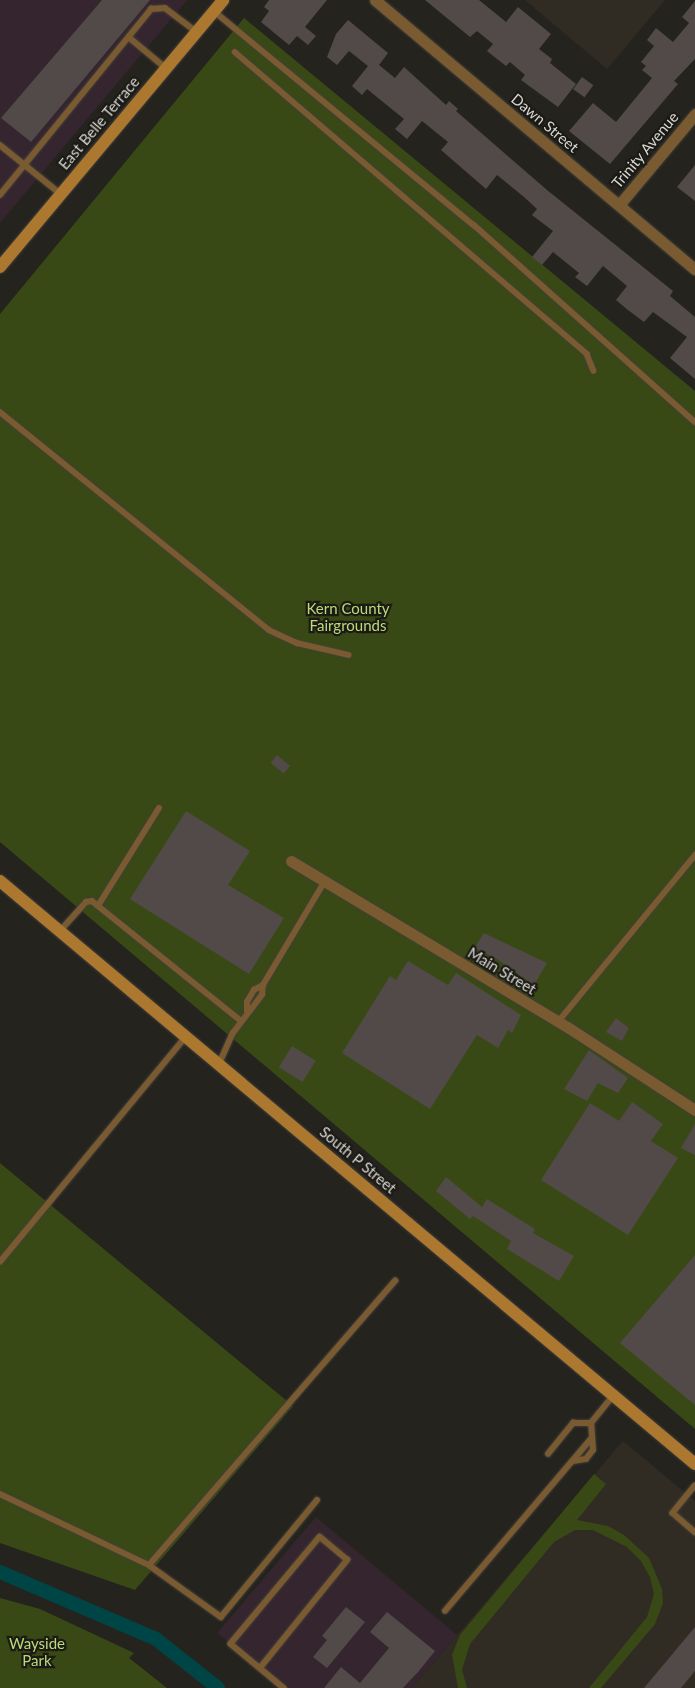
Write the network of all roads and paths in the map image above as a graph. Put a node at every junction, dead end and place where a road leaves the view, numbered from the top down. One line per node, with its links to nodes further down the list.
1 (153, 0): 4 (lane)
2 (223, 0): 5 (street, East Belle Terrace)
3 (375, 0): 15 (street, Dawn Street)
4 (156, 8): 6 (lane); 7 (lane)
5 (214, 11): 6 (street, East Belle Terrace); 20 (lane)
6 (197, 32): 9 (street, East Belle Terrace)
7 (130, 38): 9 (lane); 12 (lane)
8 (235, 52): 18 (lane)
9 (166, 68): 13 (street, East Belle Terrace)
10 (695, 114): 15 (street, Trinity Avenue)
11 (0, 145): 12 (lane)
12 (25, 165): 13 (lane); 14 (lane)
13 (61, 194): 16 (street, East Belle Terrace)
14 (0, 195)
15 (619, 205): 17 (street, Dawn Street)
16 (0, 267)
17 (695, 269)
18 (594, 371)
19 (0, 412): 21 (lane)
20 (695, 422)
21 (349, 654)
22 (159, 808): 27 (lane)
23 (695, 855): 32 (lane)
24 (291, 862): 26 (street, Main Street)
25 (0, 881): 28 (street, South P Street)
26 (324, 881): 29 (lane); 32 (street, Main Street)
27 (98, 906): 28 (lane); 31 (lane)
28 (60, 931): 33 (street, South P Street)
29 (263, 985): 30 (lane); 30 (lane)
30 (247, 1011): 31 (lane)
31 (240, 1021): 34 (lane)
32 (558, 1022): 35 (street, Main Street)
33 (186, 1036): 34 (street, South P Street); 36 (lane)
34 (219, 1064): 38 (street, South P Street)
35 (695, 1110)
36 (0, 1262)
37 (396, 1281): 46 (lane)
38 (613, 1396): 39 (lane); 41 (street, South P Street)
39 (591, 1423): 40 (lane); 47 (lane)
40 (548, 1454)
41 (695, 1464)
42 (695, 1486): 45 (lane)
43 (0, 1494): 46 (lane)
44 (317, 1500): 46 (lane)
45 (695, 1532)
46 (149, 1565)
47 (445, 1611)
48 (260, 1668): 48 (lane); 49 (lane)
49 (284, 1688)

